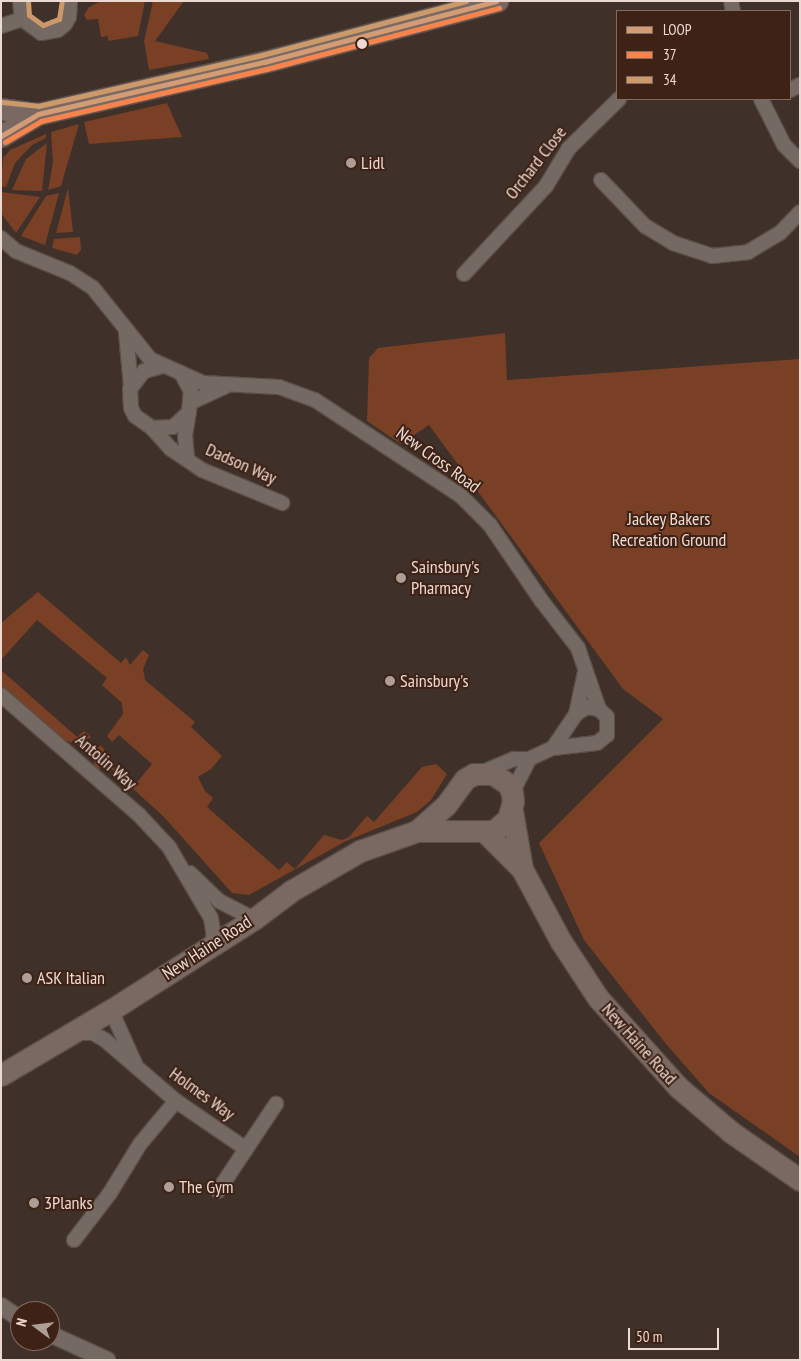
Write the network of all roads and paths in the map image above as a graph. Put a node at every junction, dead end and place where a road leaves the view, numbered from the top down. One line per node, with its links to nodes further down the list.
1 (20, 1): 4 (street)
2 (70, 1): 4 (street)
3 (497, 1): 9 (main road)
4 (22, 19): 5 (street)
5 (1, 26)
6 (619, 100): 15 (street, Orchard Close)
7 (766, 100): 11 (street)
8 (1, 110): 9 (main road)
9 (38, 114): 10 (main road)
10 (1, 136)
11 (800, 162)
12 (601, 180): 13 (street)
13 (800, 212)
14 (1, 238): 16 (street, New Cross Road)
15 (464, 274)
16 (126, 333): 17 (street, New Cross Road); 19 (street, New Cross Road)
17 (162, 366): 18 (street, New Cross Road); 19 (street)
18 (181, 373): 20 (street, New Cross Road); 21 (street)
19 (131, 386): 22 (street, New Cross Road)
20 (226, 386): 21 (street, New Cross Road); 25 (street, New Cross Road)
21 (190, 407): 22 (street, New Cross Road); 23 (street, Dadson Way)
22 (152, 428): 23 (street, Dadson Way)
23 (187, 458): 24 (street, Dadson Way)
24 (282, 503)
25 (585, 672): 27 (street, New Cross Road); 28 (street, New Cross Road)
26 (1, 695): 37 (street, Antolin Way)
27 (599, 709): 28 (street); 29 (street, New Cross Road)
28 (575, 716): 29 (street); 30 (street, New Cross Road)
29 (585, 744): 30 (street, New Cross Road)
30 (553, 748): 31 (street, New Cross Road)
31 (529, 759): 32 (street, New Cross Road); 34 (street)
32 (484, 772): 33 (main road, New Haine Road); 34 (main road)
33 (458, 786): 35 (main road, New Haine Road); 36 (main road, New Haine Road)
34 (512, 802): 36 (main road, New Haine Road); 38 (main road, New Haine Road)
35 (417, 831): 36 (main road, New Haine Road); 39 (main road, New Haine Road)
36 (480, 832): 38 (main road, New Haine Road)
37 (181, 864): 39 (street, Antolin Way); 40 (street, Antolin Way)
38 (522, 868): 48 (main road, New Haine Road)
39 (254, 919): 40 (main road, New Haine Road)
40 (208, 949): 41 (main road, New Haine Road)
41 (110, 1010): 42 (main road, New Haine Road); 43 (street, Holmes Way)
42 (73, 1033): 43 (street, Holmes Way); 44 (main road, New Haine Road)
43 (136, 1068): 45 (street, Holmes Way)
44 (1, 1075)
45 (176, 1101): 47 (street, Holmes Way); 50 (street)
46 (276, 1104): 47 (street)
47 (246, 1149): 49 (street)
48 (800, 1180)
49 (218, 1191)
50 (74, 1240)
51 (60, 1339): 52 (street)
52 (107, 1360)

